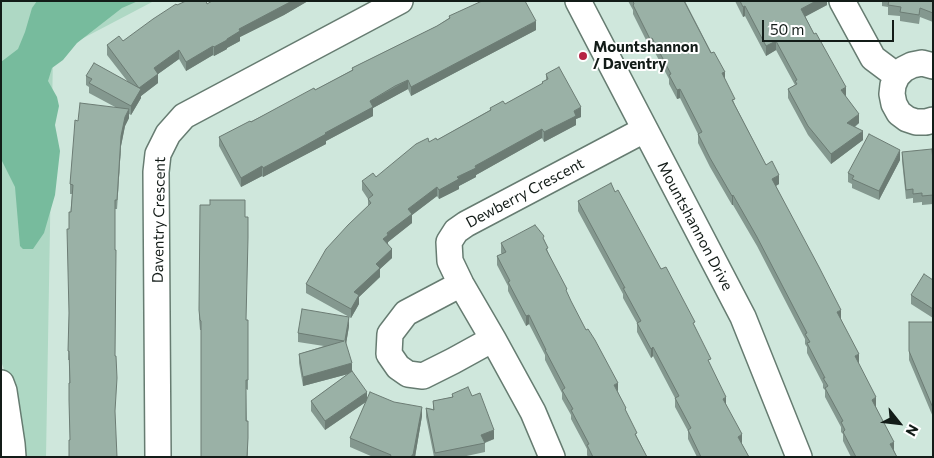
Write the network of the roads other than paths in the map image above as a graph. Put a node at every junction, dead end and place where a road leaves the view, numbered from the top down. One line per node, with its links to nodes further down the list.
1 (400, 1): 12 (street, Daventry Crescent)
2 (578, 1): 7 (street, Mountshannon Drive)
3 (842, 1): 5 (street)
4 (933, 66): 5 (street)
5 (897, 76): 6 (street)
6 (933, 120)
7 (644, 130): 8 (street, Dewberry Crescent); 14 (street, Mountshannon Drive)
8 (460, 284): 9 (street, Dewberry Crescent); 9 (street)
9 (493, 339): 13 (street, Dewberry Crescent)
10 (1, 382): 11 (street)
11 (13, 457)
12 (158, 457)
13 (552, 457)
14 (799, 457)

